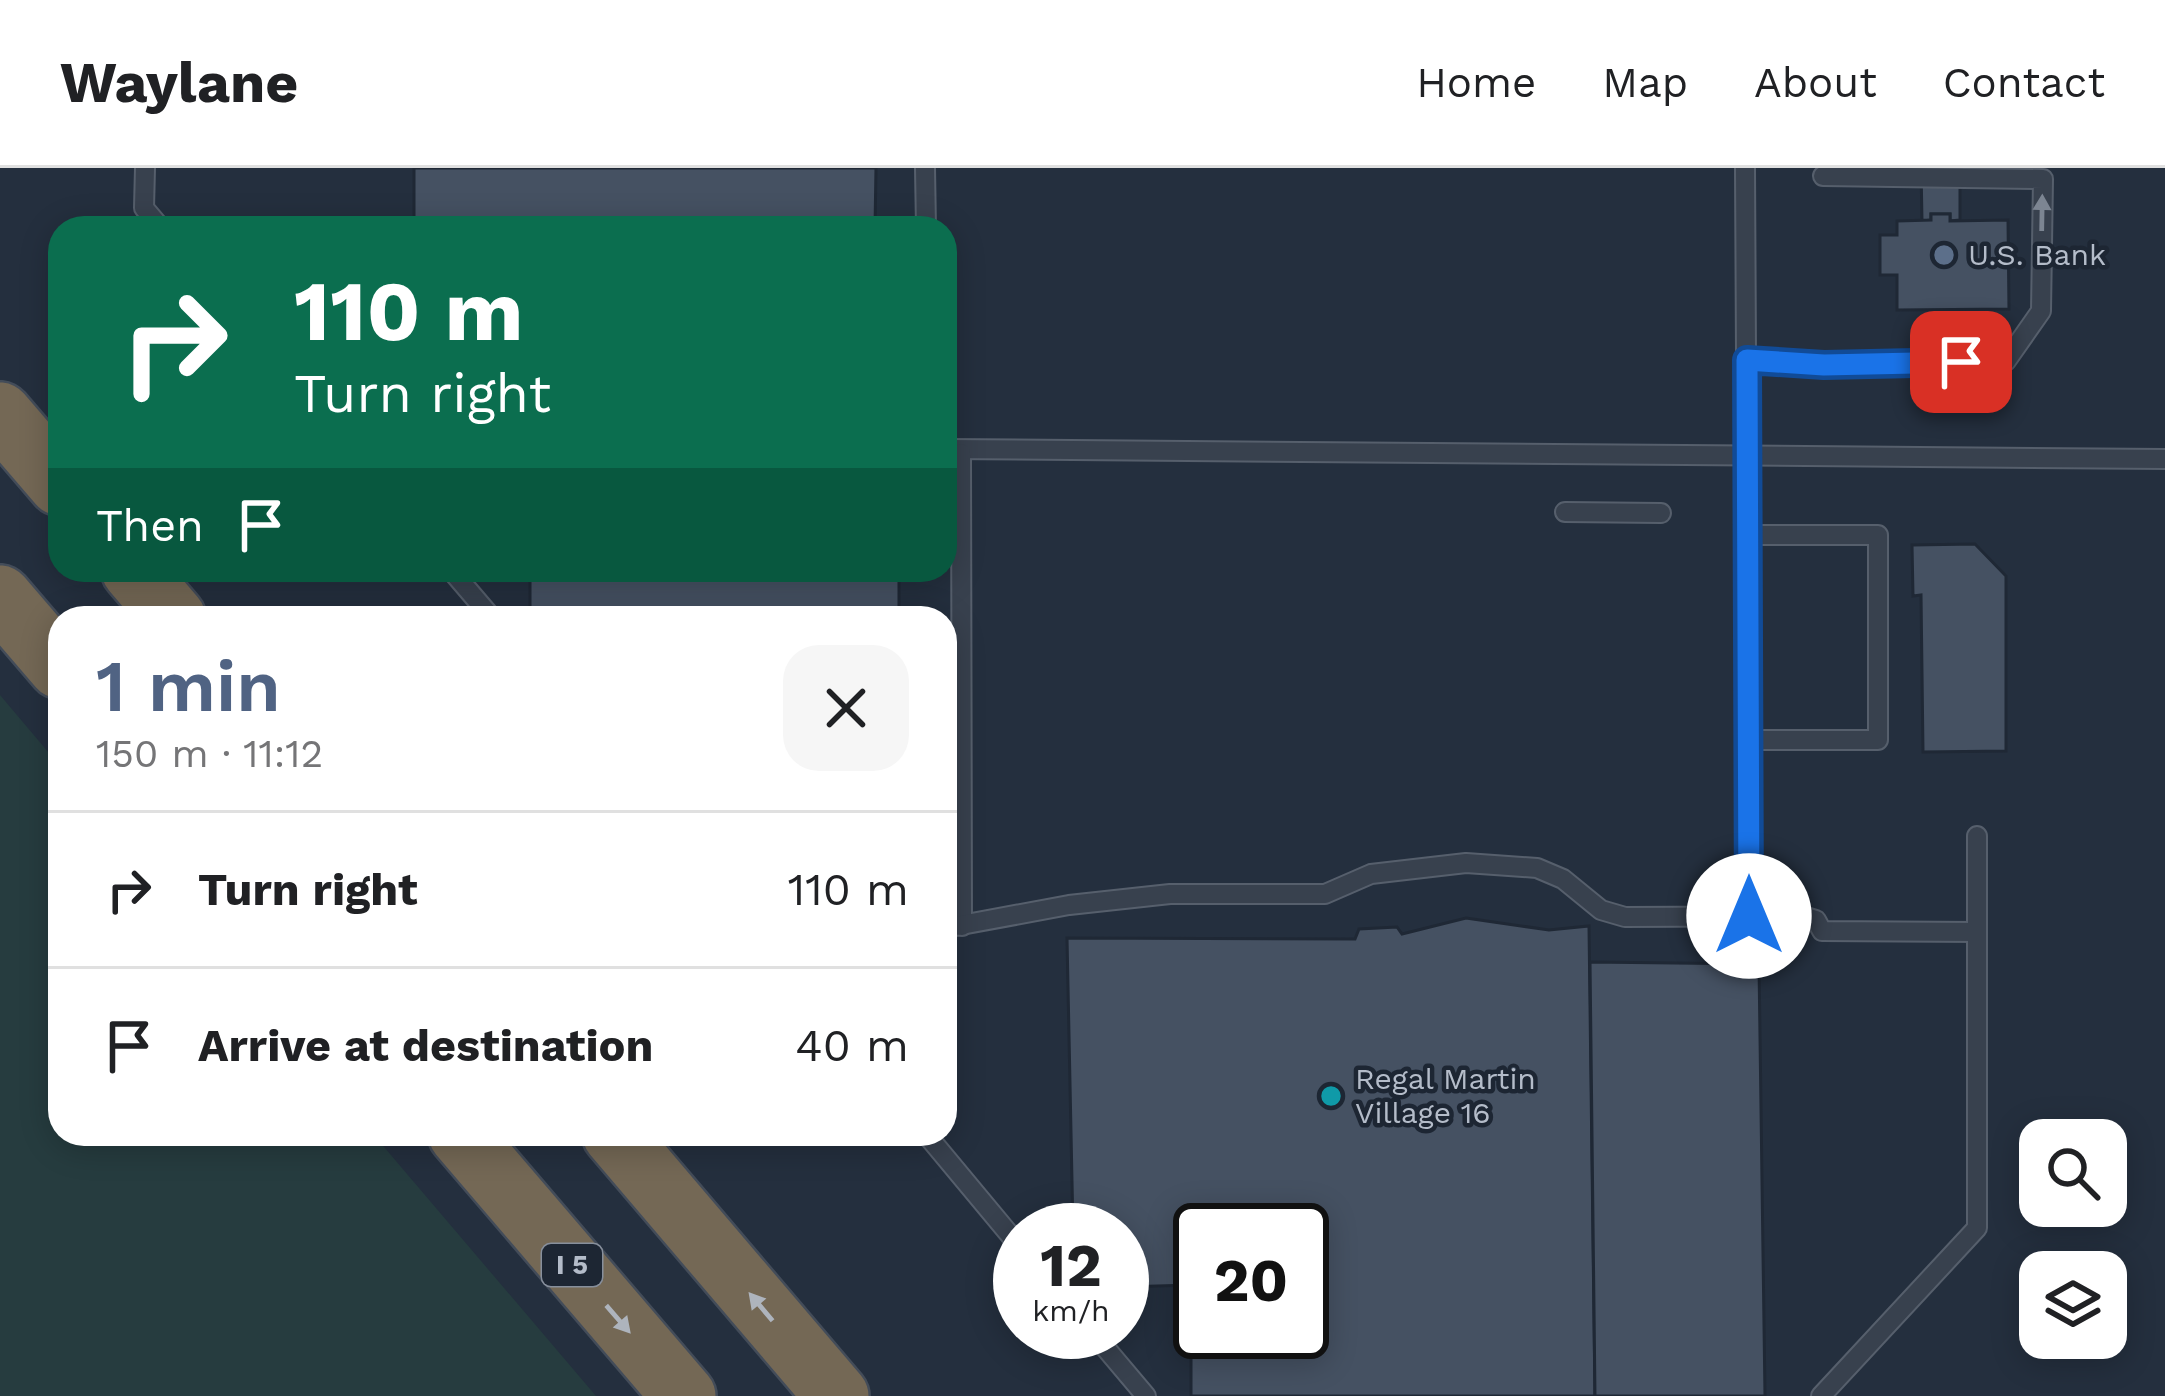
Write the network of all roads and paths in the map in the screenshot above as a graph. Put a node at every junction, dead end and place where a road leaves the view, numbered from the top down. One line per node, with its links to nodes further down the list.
1 (145, 168): 5 (lane)
2 (925, 168): 6 (lane)
3 (1745, 168): 7 (lane)
4 (1823, 176): 7 (lane, one-way to 4)
5 (151, 216)
6 (926, 216)
7 (1747, 360): 10 (lane)
8 (0, 414): 12 (highway)
9 (957, 451): 10 (lane)
10 (1748, 457): 11 (lane); 15 (lane)
11 (2165, 460)
12 (48, 470)
13 (1565, 512): 14 (lane)
14 (1661, 513)
15 (1748, 536): 22 (lane); 22 (lane)
16 (143, 582): 19 (highway)
17 (461, 582): 20 (lane)
18 (0, 597): 21 (highway)
19 (164, 606)
20 (482, 606)
21 (48, 653)
22 (1749, 740): 24 (lane)
23 (1977, 836): 26 (lane)
24 (1749, 916): 25 (lane); 26 (lane)
25 (957, 926)
26 (1977, 932): 35 (lane)
27 (470, 1146): 32 (highway, I 5, one-way to 32)
28 (624, 1146): 33 (highway, one-way to 28)
29 (936, 1146): 30 (lane)
30 (993, 1215)
31 (1115, 1359): 34 (lane)
32 (684, 1396)
33 (837, 1396)
34 (1146, 1396)
35 (1821, 1396)

